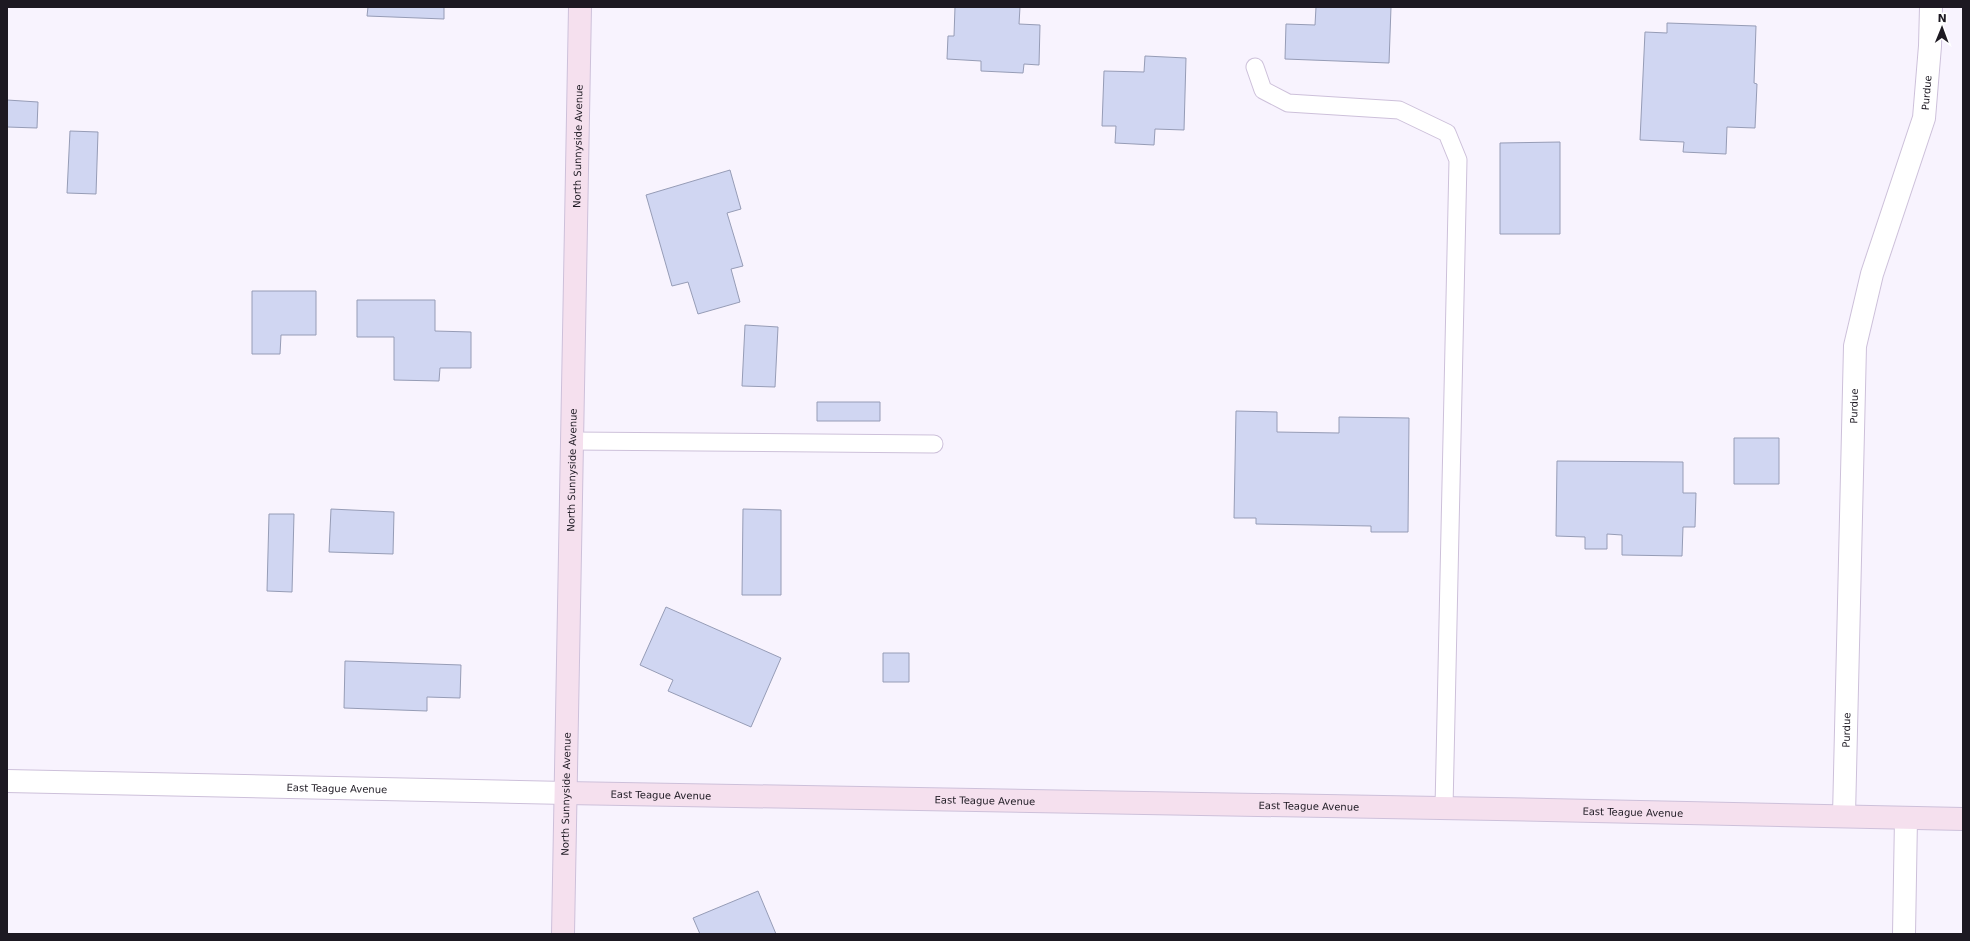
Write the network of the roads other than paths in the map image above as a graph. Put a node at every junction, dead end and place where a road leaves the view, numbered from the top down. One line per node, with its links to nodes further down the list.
1 (580, 7): 4 (street, North Sunnyside Avenue)
2 (1931, 7): 9 (street, Purdue)
3 (1255, 67): 8 (lane)
4 (572, 441): 5 (lane); 7 (street, North Sunnyside Avenue)
5 (934, 444)
6 (7, 781): 7 (street, East Teague Avenue)
7 (566, 793): 8 (street, East Teague Avenue); 12 (street, North Sunnyside Avenue)
8 (1444, 808): 9 (street, East Teague Avenue)
9 (1844, 816): 10 (street, East Teague Avenue)
10 (1906, 818): 11 (street, East Teague Avenue); 13 (street)
11 (1963, 819)
12 (563, 934)
13 (1904, 934)

